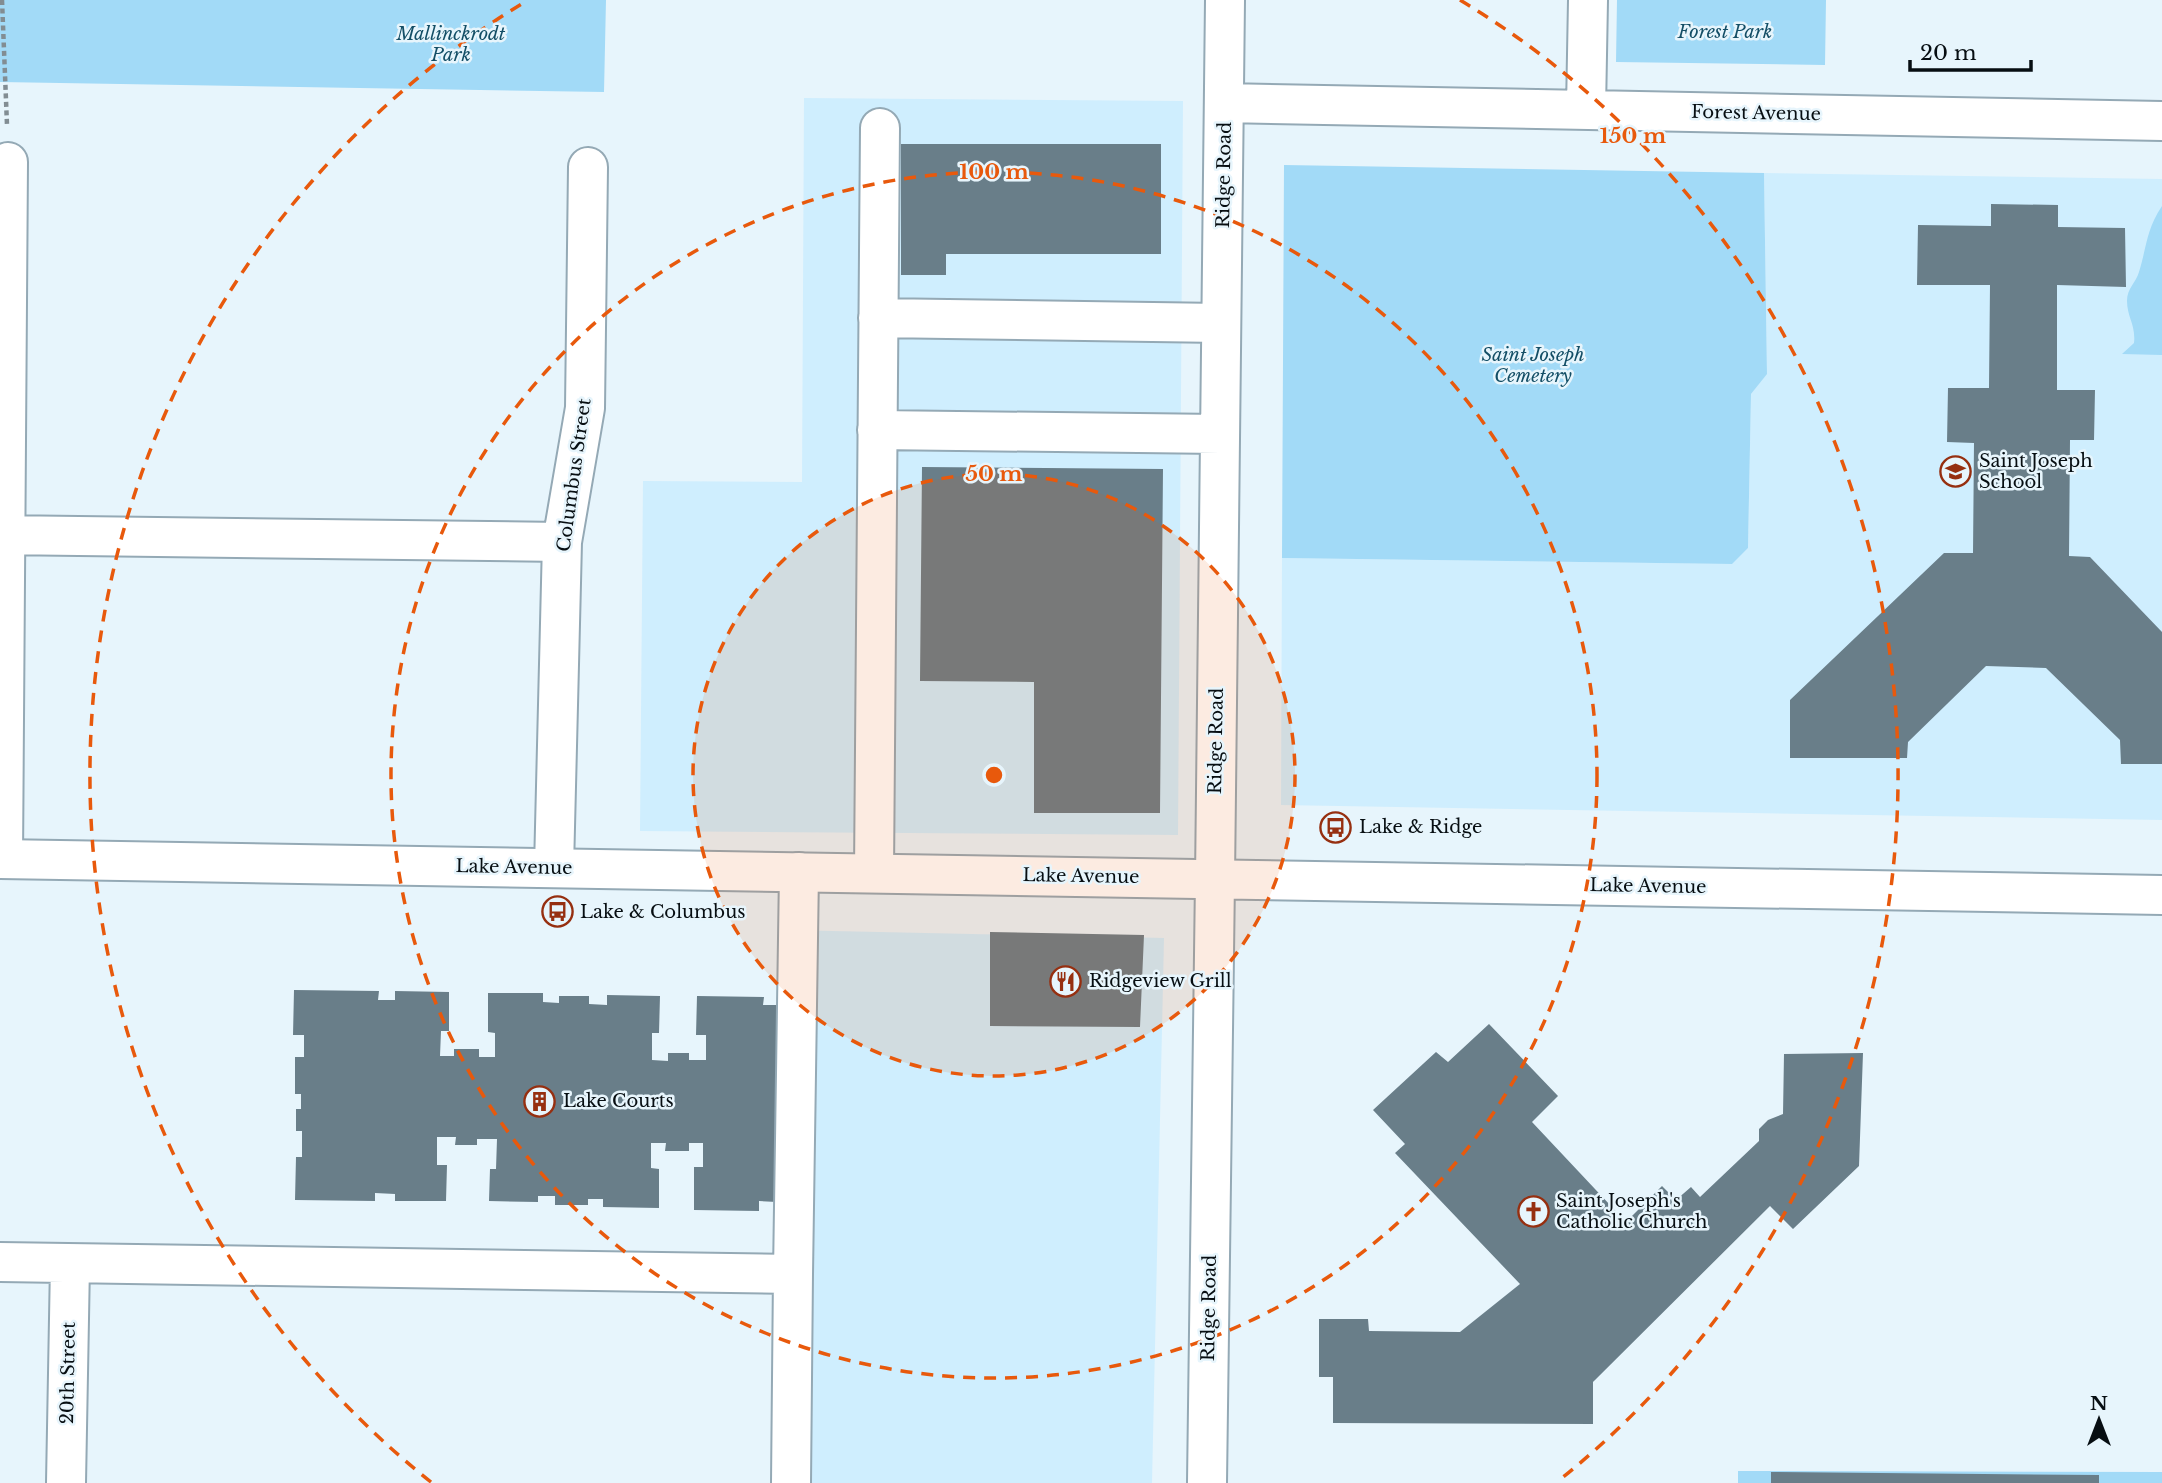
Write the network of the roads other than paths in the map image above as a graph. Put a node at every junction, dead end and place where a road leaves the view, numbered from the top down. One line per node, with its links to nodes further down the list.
1 (1225, 0): 3 (street, Ridge Road)
2 (1588, 0): 4 (street)
3 (1224, 103): 4 (street, Forest Avenue); 10 (street, Ridge Road)
4 (1587, 109): 5 (street, Forest Avenue)
5 (2162, 121)
6 (880, 128): 9 (street)
7 (8, 162): 13 (street)
8 (588, 167): 14 (street, Columbus Street)
9 (878, 318): 10 (street); 11 (street)
10 (1222, 323): 12 (street, Ridge Road)
11 (877, 430): 12 (street); 18 (street)
12 (1220, 434): 19 (street, Ridge Road)
13 (3, 535): 14 (street); 15 (street)
14 (562, 541): 16 (street, Columbus Street)
15 (1, 859): 16 (street, Lake Avenue)
16 (554, 868): 17 (street, Lake Avenue)
17 (799, 872): 18 (street, Lake Avenue); 23 (street)
18 (874, 873): 19 (street, Lake Avenue)
19 (1214, 879): 20 (street, Lake Avenue); 26 (street, Ridge Road)
20 (2162, 895)
21 (0, 1262): 22 (street)
22 (70, 1264): 23 (street); 24 (street, 20th Street)
23 (793, 1274): 25 (street)
24 (66, 1483)
25 (791, 1483)
26 (1207, 1483)

